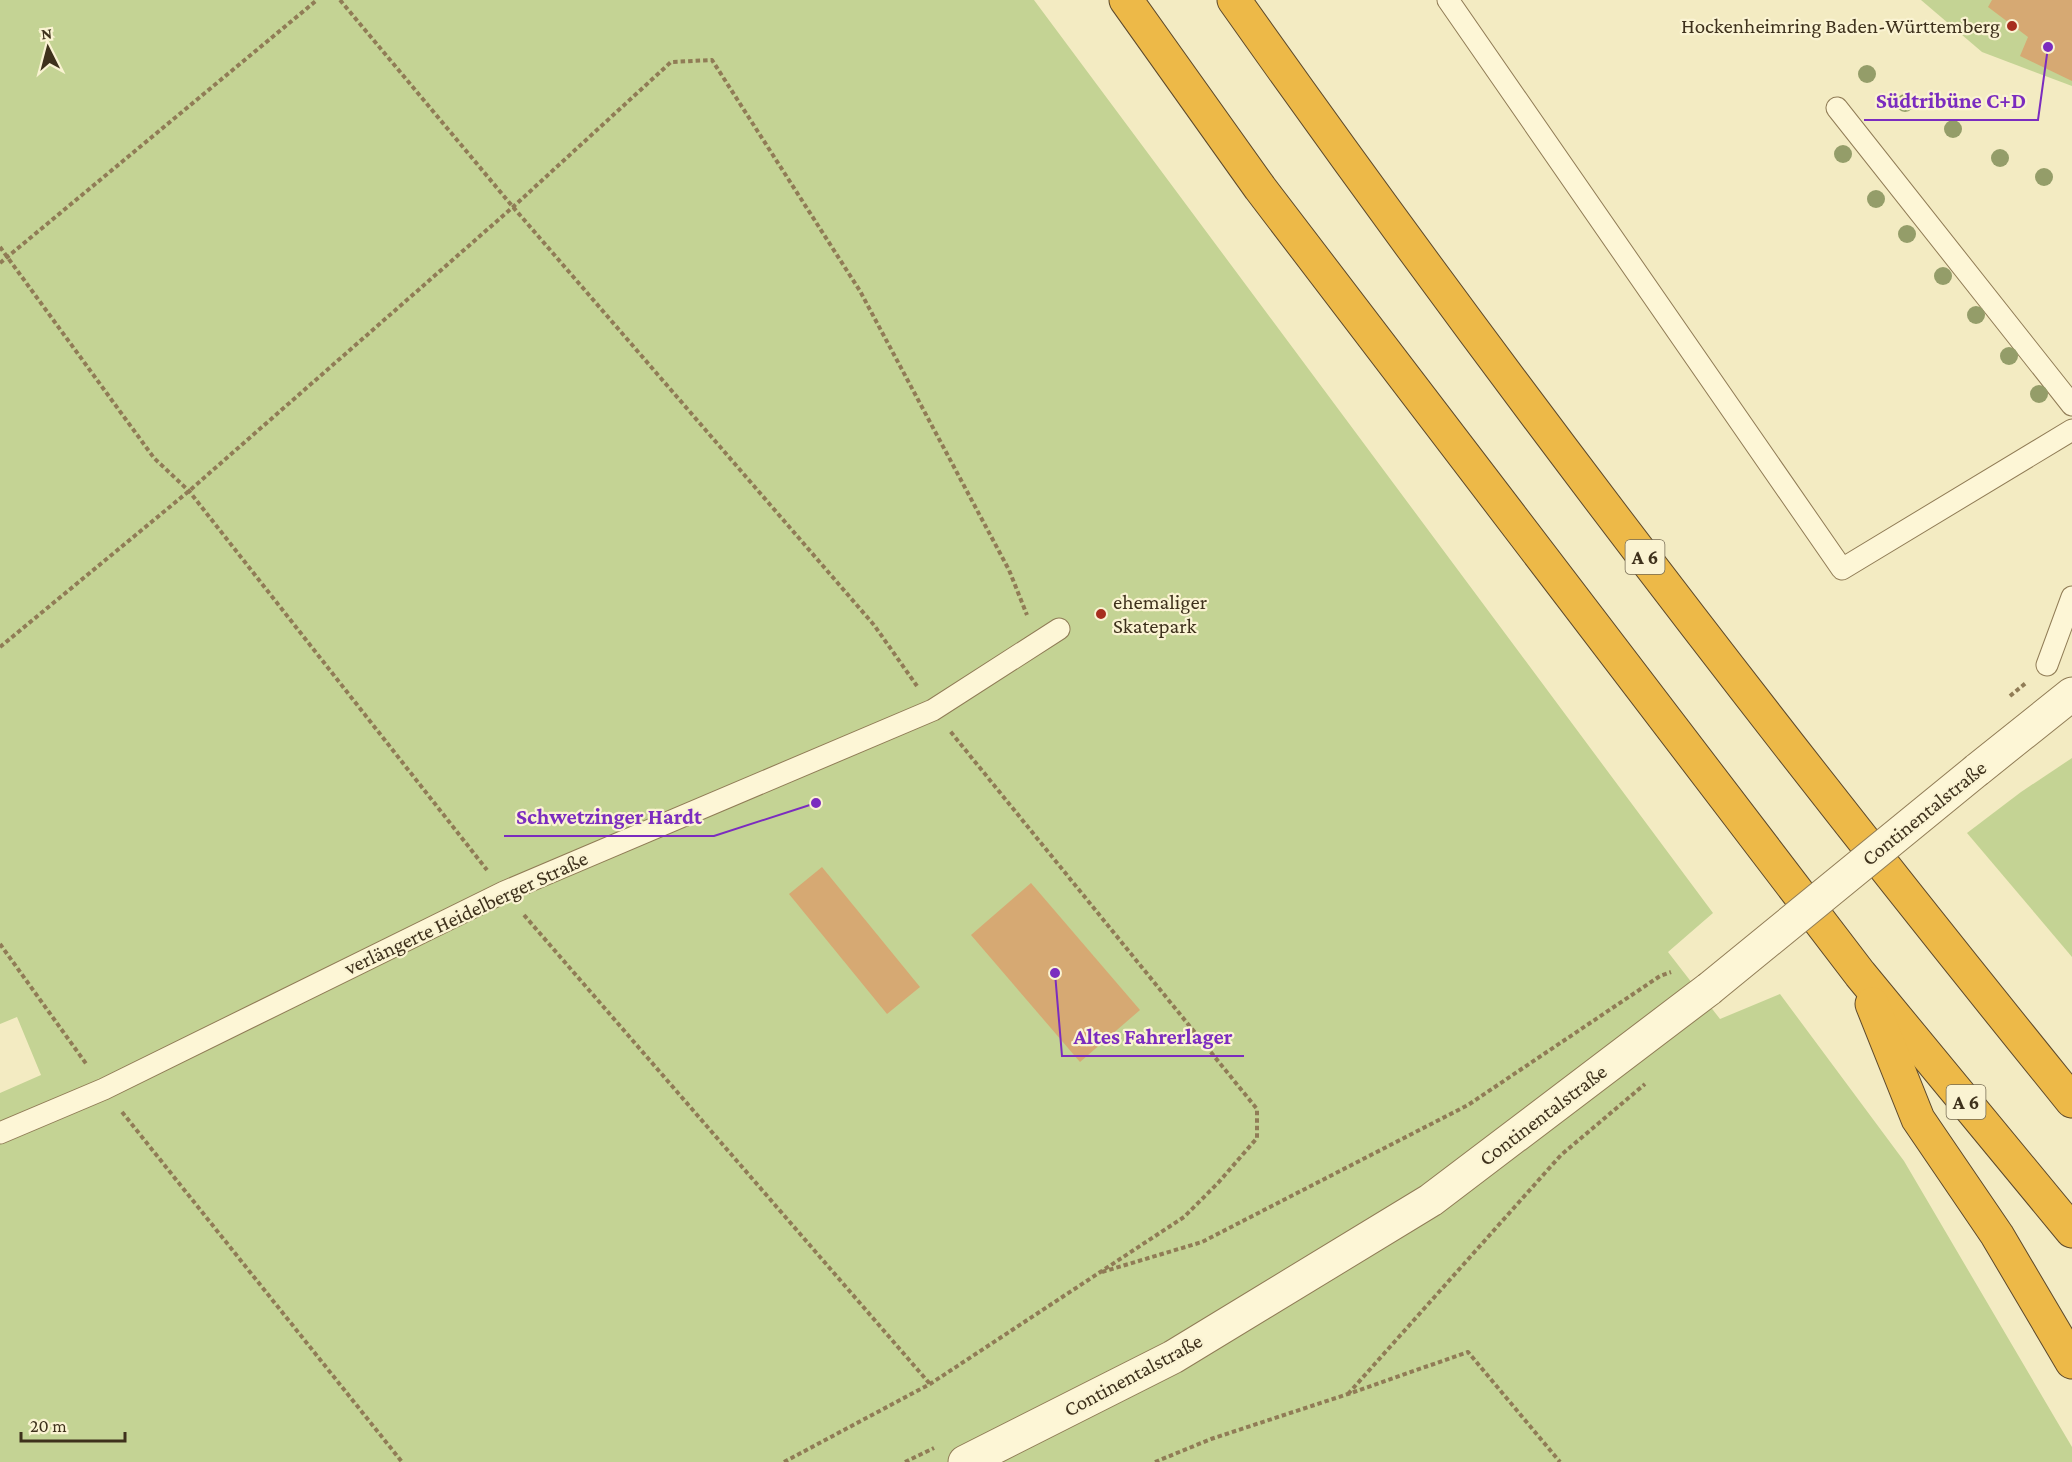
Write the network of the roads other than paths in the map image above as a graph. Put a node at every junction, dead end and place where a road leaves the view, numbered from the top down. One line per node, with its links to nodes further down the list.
1 (1126, 0): 11 (highway, A 6)
2 (1234, 0): 12 (highway, A 6)
3 (1448, 0): 6 (lane)
4 (1837, 108): 5 (lane)
5 (2072, 405)
6 (2072, 430)
7 (2072, 597): 9 (lane)
8 (1059, 629): 13 (lane, verlängerte Heidelberger Straße)
9 (2047, 665)
10 (2072, 694): 16 (street, Continentalstraße, bridge)
11 (1860, 974): 14 (highway, A 6); 15 (highway)
12 (2072, 1101)
13 (0, 1133)
14 (2072, 1231)
15 (2072, 1362)
16 (951, 1454)

